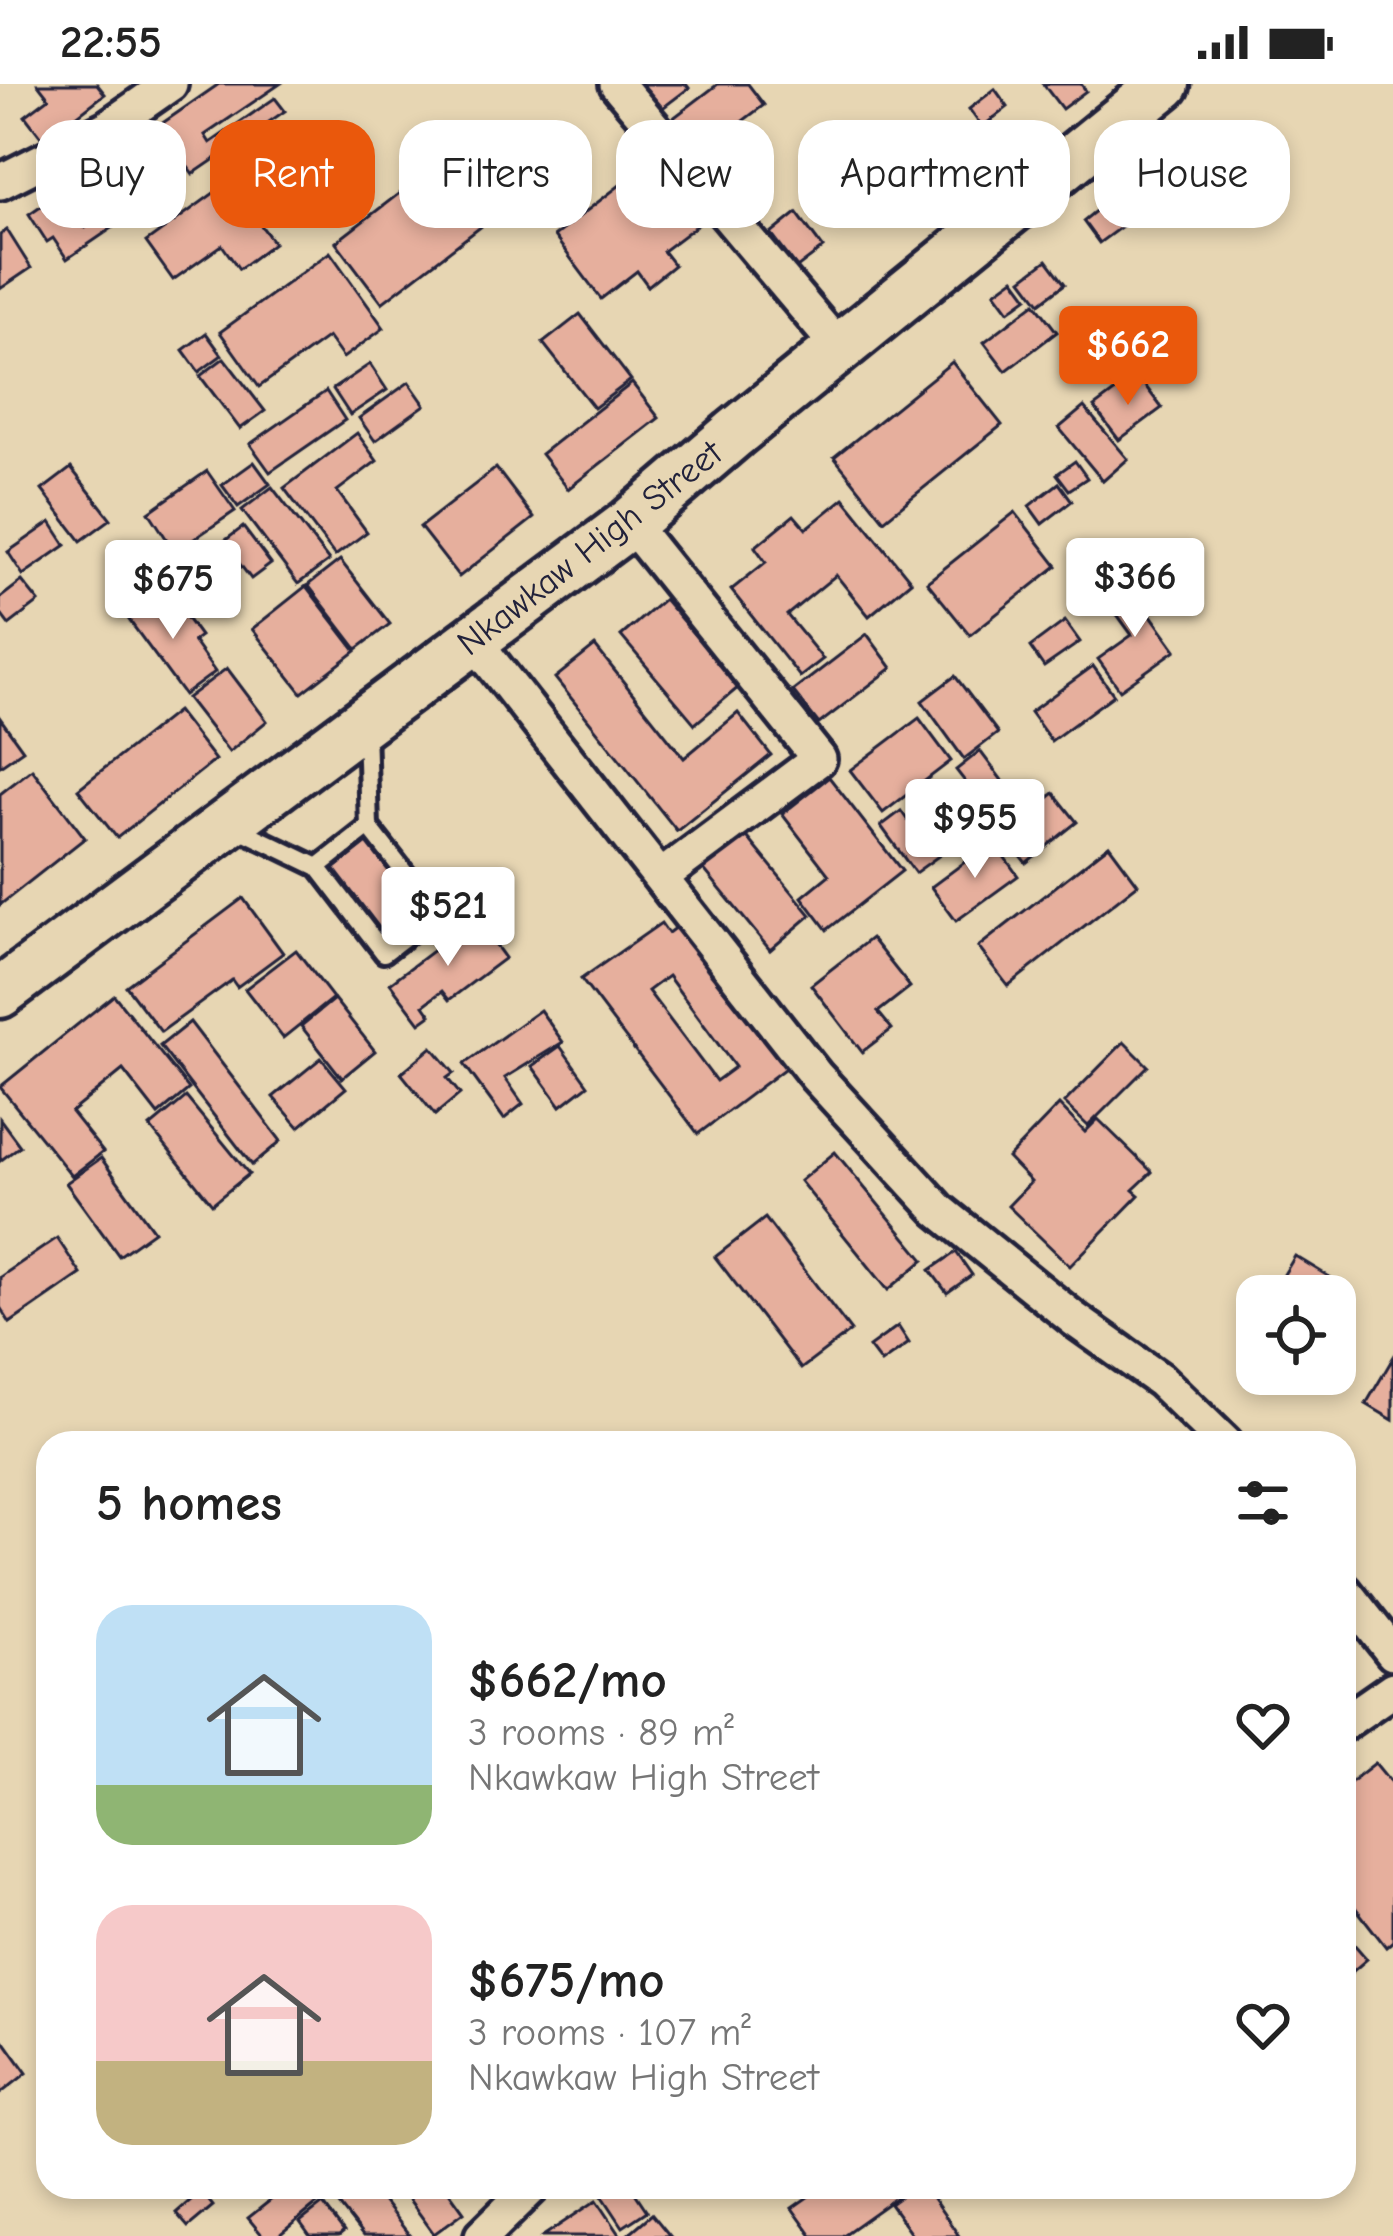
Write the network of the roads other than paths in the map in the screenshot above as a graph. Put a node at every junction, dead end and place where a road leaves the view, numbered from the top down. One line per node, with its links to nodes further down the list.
1 (170, 84): 4 (street)
2 (617, 84): 5 (street)
3 (1166, 84): 5 (main road, Nkawkaw High Street)
4 (0, 182)
5 (840, 349): 6 (main road, Nkawkaw High Street)
6 (630, 523): 7 (main road, Nkawkaw High Street); 12 (street)
7 (472, 638): 8 (main road, Nkawkaw High Street); 12 (street)
8 (366, 721): 9 (main road, Nkawkaw High Street); 10 (lane)
9 (227, 823): 11 (lane); 13 (main road, Nkawkaw High Street)
10 (369, 827): 11 (lane); 11 (lane)
11 (318, 867)
12 (661, 877): 14 (street)
13 (0, 993)
14 (1213, 1431)
15 (1356, 1606): 16 (street)
16 (1393, 1653)
17 (1393, 1689): 18 (street)
18 (1356, 1715)
19 (520, 2199): 20 (street)
20 (482, 2236)

